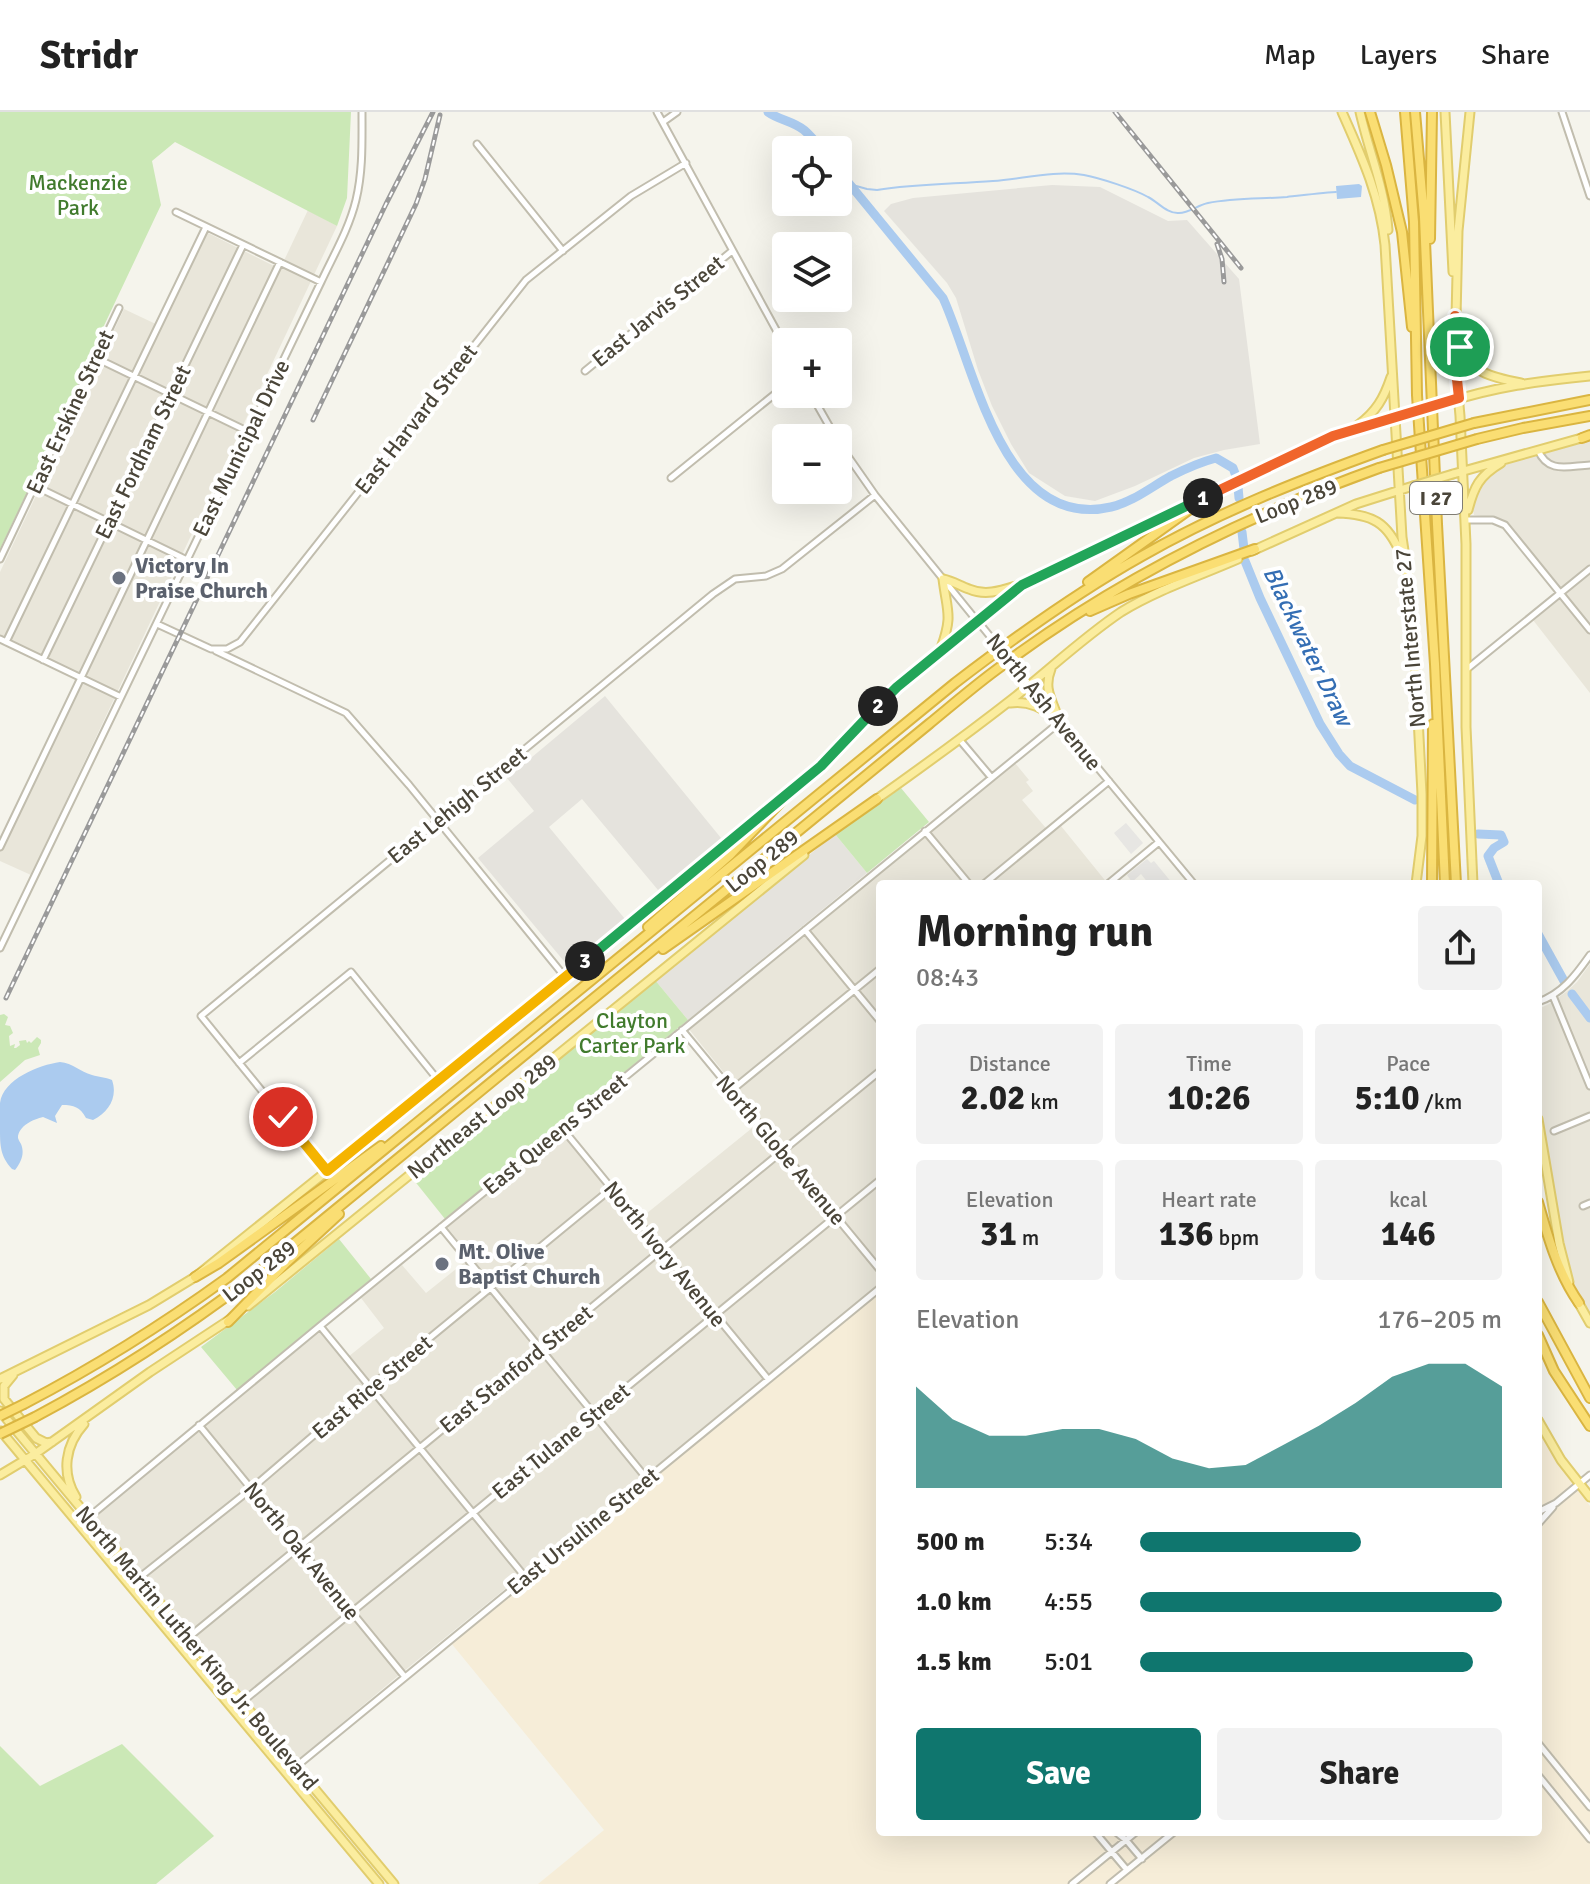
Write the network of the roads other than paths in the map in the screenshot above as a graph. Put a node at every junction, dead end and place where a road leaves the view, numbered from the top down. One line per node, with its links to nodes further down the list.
1 (362, 112): 25 (street, East Municipal Drive)
2 (657, 112): 13 (street)
3 (677, 112): 13 (street)
4 (1342, 112): 20 (main road, North Interstate 27)
5 (1360, 112): 20 (main road)
6 (1370, 112): 36 (highway)
7 (1405, 112): 36 (highway, I 27)
8 (1415, 112): 24 (highway, I 27)
9 (1432, 112): 24 (highway)
10 (1445, 112): 27 (main road)
11 (1470, 112): 27 (main road)
12 (1562, 112): 16 (street)
13 (663, 122): 15 (street)
14 (477, 144): 21 (street)
15 (686, 163): 21 (street, East Harvard Street); 22 (street)
16 (1590, 196)
17 (176, 212): 18 (street)
18 (206, 227): 19 (street); 32 (street)
19 (243, 245): 23 (street); 35 (street, East Fordham Street)
20 (1385, 245): 31 (main road, North Interstate 27)
21 (563, 251): 75 (street, East Harvard Street)
22 (732, 251): 28 (street); 30 (street, East Jarvis Street)
23 (280, 262): 25 (street); 40 (street)
24 (1426, 263): 102 (highway, I 27)
25 (321, 282): 44 (street, East Municipal Drive)
26 (119, 308): 29 (street, East Erskine Street)
27 (1455, 316): 34 (main road); 38 (main road)
28 (775, 328)
29 (96, 358): 32 (street); 52 (street, East Erskine Street)
30 (585, 371)
31 (1393, 371): 42 (main road, North Interstate 27); 43 (main road)
32 (133, 376): 35 (street); 56 (street)
33 (1590, 376): 34 (main road)
34 (1521, 383): 38 (main road)
35 (171, 394): 40 (street); 59 (street, East Fordham Street)
36 (1417, 395): 78 (highway, I 27)
37 (772, 396): 51 (street)
38 (1459, 398): 42 (main road, bridge); 50 (main road)
39 (1590, 400): 69 (highway, Loop 289, bridge)
40 (207, 412): 44 (street); 60 (street)
41 (1590, 416): 74 (highway, Loop 289, bridge)
42 (1396, 417): 43 (main road); 53 (main road, North Interstate 27)
43 (1351, 430): 54 (main road)
44 (249, 432): 63 (street, East Municipal Drive)
45 (1587, 436): 46 (main road, Northeast Loop 289)
46 (1538, 450): 47 (main road, Northeast Loop 289); 49 (street)
47 (1515, 456): 50 (main road, Northeast Loop 289); 58 (main road)
48 (852, 462): 55 (street, North Ash Avenue)
49 (1590, 465)
50 (1463, 471): 53 (main road, Northeast Loop 289, bridge); 58 (main road)
51 (671, 478)
52 (35, 486): 56 (street); 62 (street, East Erskine Street)
53 (1399, 490): 57 (main road, Northeast Loop 289); 64 (main road, North Interstate 27)
54 (1214, 492): 67 (main road); 69 (highway)
55 (875, 495): 66 (street, North Ash Avenue); 91 (street, East Lehigh Street)
56 (72, 504): 59 (street); 73 (street)
57 (1335, 513): 61 (main road, Northeast Loop 289); 64 (main road)
58 (1465, 520): 68 (street); 80 (main road)
59 (109, 522): 60 (street); 77 (street, East Fordham Street)
60 (147, 540): 63 (street); 81 (street)
61 (1255, 549): 74 (highway); 79 (main road, Northeast Loop 289)
62 (0, 559)
63 (187, 560): 71 (street, East Municipal Drive)
64 (1405, 566): 99 (main road, North Interstate 27)
65 (1590, 569): 68 (street)
66 (943, 579): 67 (main road); 70 (street, North Ash Avenue); 76 (main road)
67 (1022, 585): 70 (main road)
68 (1560, 593): 72 (street); 80 (street)
69 (1045, 616): 113 (highway, Loop 289)
70 (978, 622): 76 (main road); 82 (street, North Ash Avenue, bridge)
71 (156, 624): 75 (street); 83 (street, East Municipal Drive)
72 (1590, 630)
73 (3, 641): 77 (street)
74 (1033, 643): 111 (highway, Loop 289)
75 (211, 649): 91 (street)
76 (940, 651): 89 (main road)
77 (43, 660): 81 (street)
78 (1435, 664): 100 (highway); 101 (highway, I 27)
79 (1052, 667): 82 (main road, Northeast Loop 289); 85 (main road)
80 (1466, 670): 103 (main road)
81 (81, 678): 83 (street); 94 (street)
82 (1030, 685): 84 (main road, Northeast Loop 289); 85 (street, North Ash Avenue)
83 (121, 697): 105 (street, East Municipal Drive)
84 (1006, 704): 85 (main road); 86 (main road, Northeast Loop 289)
85 (1060, 721): 87 (street, East Queens Street); 88 (street, North Ash Avenue)
86 (959, 738): 87 (street); 90 (main road, Northeast Loop 289)
87 (991, 777): 92 (street, East Queens Street)
88 (1109, 781): 93 (street, North Ash Avenue); 96 (street)
89 (792, 790): 108 (main road); 113 (highway)
90 (877, 799): 111 (highway); 144 (main road, Northeast Loop 289)
91 (437, 821): 108 (street); 116 (street, East Lehigh Street)
92 (925, 831): 95 (street); 104 (street, East Queens Street)
93 (1159, 842): 97 (street); 98 (street, North Ash Avenue)
94 (0, 847)
95 (966, 880)
96 (989, 880)
97 (1113, 880)
98 (1191, 880)
99 (1416, 880)
100 (1432, 880)
101 (1445, 880)
102 (1458, 880)
103 (1473, 880)
104 (805, 930): 109 (street); 115 (street, East Queens Street)
105 (0, 948)
106 (1590, 955): 110 (street)
107 (876, 972): 109 (street)
108 (565, 977): 118 (main road)
109 (854, 990): 114 (street); 120 (street)
110 (1553, 996): 112 (street); 119 (street)
111 (594, 998): 123 (highway, Loop 289)
112 (1542, 1000)
113 (566, 1001): 121 (highway, Loop 289)
114 (876, 1016)
115 (682, 1030): 120 (street, North Globe Avenue); 124 (street, East Queens Street)
116 (239, 1063): 118 (street); 128 (street)
117 (876, 1074): 127 (street, East Stanford Street)
118 (438, 1080): 128 (main road)
119 (1590, 1086)
120 (732, 1090): 127 (street, North Globe Avenue)
121 (425, 1116): 138 (highway); 155 (highway, Loop 289, bridge)
122 (1590, 1116): 125 (street)
123 (440, 1125): 144 (highway); 161 (highway, Loop 289, bridge)
124 (562, 1128): 130 (street, North Ivory Avenue); 135 (street, East Queens Street)
125 (1554, 1131)
126 (1542, 1143): 141 (main road)
127 (782, 1151): 134 (street, North Globe Avenue); 136 (street, East Stanford Street)
128 (327, 1171): 138 (main road)
129 (876, 1183): 134 (street, East Tulane Street)
130 (612, 1188): 136 (street, North Ivory Avenue); 139 (street, East Rice Street)
131 (1590, 1203): 132 (street)
132 (1583, 1206)
133 (1542, 1214): 141 (highway)
134 (836, 1216): 137 (street, North Globe Avenue); 143 (street, East Tulane Street)
135 (441, 1227): 139 (street); 146 (street, East Queens Street)
136 (662, 1250): 143 (street, North Ivory Avenue); 148 (street, East Stanford Street)
137 (876, 1265)
138 (195, 1277): 149 (main road)
139 (491, 1288): 148 (street); 153 (street, East Rice Street)
140 (876, 1291): 152 (street, East Ursuline Street)
141 (1579, 1303): 145 (main road)
142 (1542, 1309): 154 (highway)
143 (715, 1315): 152 (street, North Ivory Avenue); 157 (street, East Tulane Street)
144 (228, 1322): 156 (main road, Northeast Loop 289)
145 (1590, 1323)
146 (320, 1326): 153 (street); 158 (street, East Queens Street)
147 (1542, 1346): 159 (highway)
148 (541, 1349): 157 (street); 163 (street, East Stanford Street)
149 (17, 1370): 150 (main road); 151 (main road); 162 (main road)
150 (0, 1372)
151 (0, 1379)
152 (768, 1379): 168 (street, East Ursuline Street)
153 (370, 1387): 163 (street); 170 (street, East Rice Street)
154 (1590, 1398)
155 (0, 1414): 164 (main road, North Martin Luther King Jr. Boulevard)
156 (94, 1414): 162 (main road, Northeast Loop 289); 175 (main road)
157 (594, 1414): 168 (street); 174 (street, East Tulane Street)
158 (199, 1425): 170 (street, North Oak Avenue); 175 (street, East Queens Street)
159 (1590, 1426)
160 (1542, 1427): 169 (main road)
161 (0, 1432): 165 (main road, North Martin Luther King Jr. Boulevard)
162 (52, 1442): 164 (main road, Northeast Loop 289)
163 (420, 1448): 174 (street); 178 (street, East Stanford Street)
164 (35, 1454): 165 (main road, Northeast Loop 289); 175 (main road, North Martin Luther King Jr. Boulevard)
165 (25, 1460): 166 (main road, Northeast Loop 289); 177 (main road, North Martin Luther King Jr. Boulevard)
166 (0, 1475)
167 (1589, 1476): 169 (street)
168 (647, 1479): 180 (street, East Ursuline Street)
169 (1579, 1484): 171 (main road); 172 (street)
170 (251, 1489): 178 (street, North Oak Avenue); 179 (street, East Rice Street)
171 (1590, 1497)
172 (1556, 1503): 173 (street); 176 (street)
173 (1542, 1510)
174 (473, 1513): 180 (street); 182 (street, East Tulane Street)
175 (89, 1517): 177 (main road); 179 (main road, North Martin Luther King Jr. Boulevard)
176 (1542, 1519)
177 (91, 1536): 181 (main road, North Martin Luther King Jr. Boulevard)
178 (299, 1547): 182 (street, North Oak Avenue); 183 (street, East Stanford Street)
179 (140, 1578): 181 (street, East Rice Street); 183 (main road, North Martin Luther King Jr. Boulevard)
180 (526, 1578): 184 (street, East Ursuline Street)
181 (130, 1585): 188 (main road, North Martin Luther King Jr. Boulevard)
182 (352, 1612): 184 (street, North Oak Avenue); 185 (street, East Tulane Street)
183 (189, 1637): 185 (main road, North Martin Luther King Jr. Boulevard)
184 (405, 1677): 187 (street, East Ursuline Street)
185 (242, 1702): 187 (main road, North Martin Luther King Jr. Boulevard)
186 (1542, 1748): 190 (street)
187 (295, 1767): 188 (street, East Ursuline Street); 201 (main road, North Martin Luther King Jr. Boulevard)
188 (287, 1775): 200 (main road, North Martin Luther King Jr. Boulevard)
189 (1542, 1780): 195 (street)
190 (1590, 1807)
191 (1098, 1836): 197 (street)
192 (1121, 1836): 196 (street)
193 (1131, 1836): 196 (street)
194 (1169, 1836): 198 (street)
195 (1590, 1839)
196 (1126, 1840): 197 (street); 198 (street)
197 (1112, 1852): 199 (street); 202 (street)
198 (1142, 1859): 199 (street)
199 (1127, 1870): 203 (street)
200 (379, 1884)
201 (394, 1884)
202 (1072, 1884)
203 (1110, 1884)

